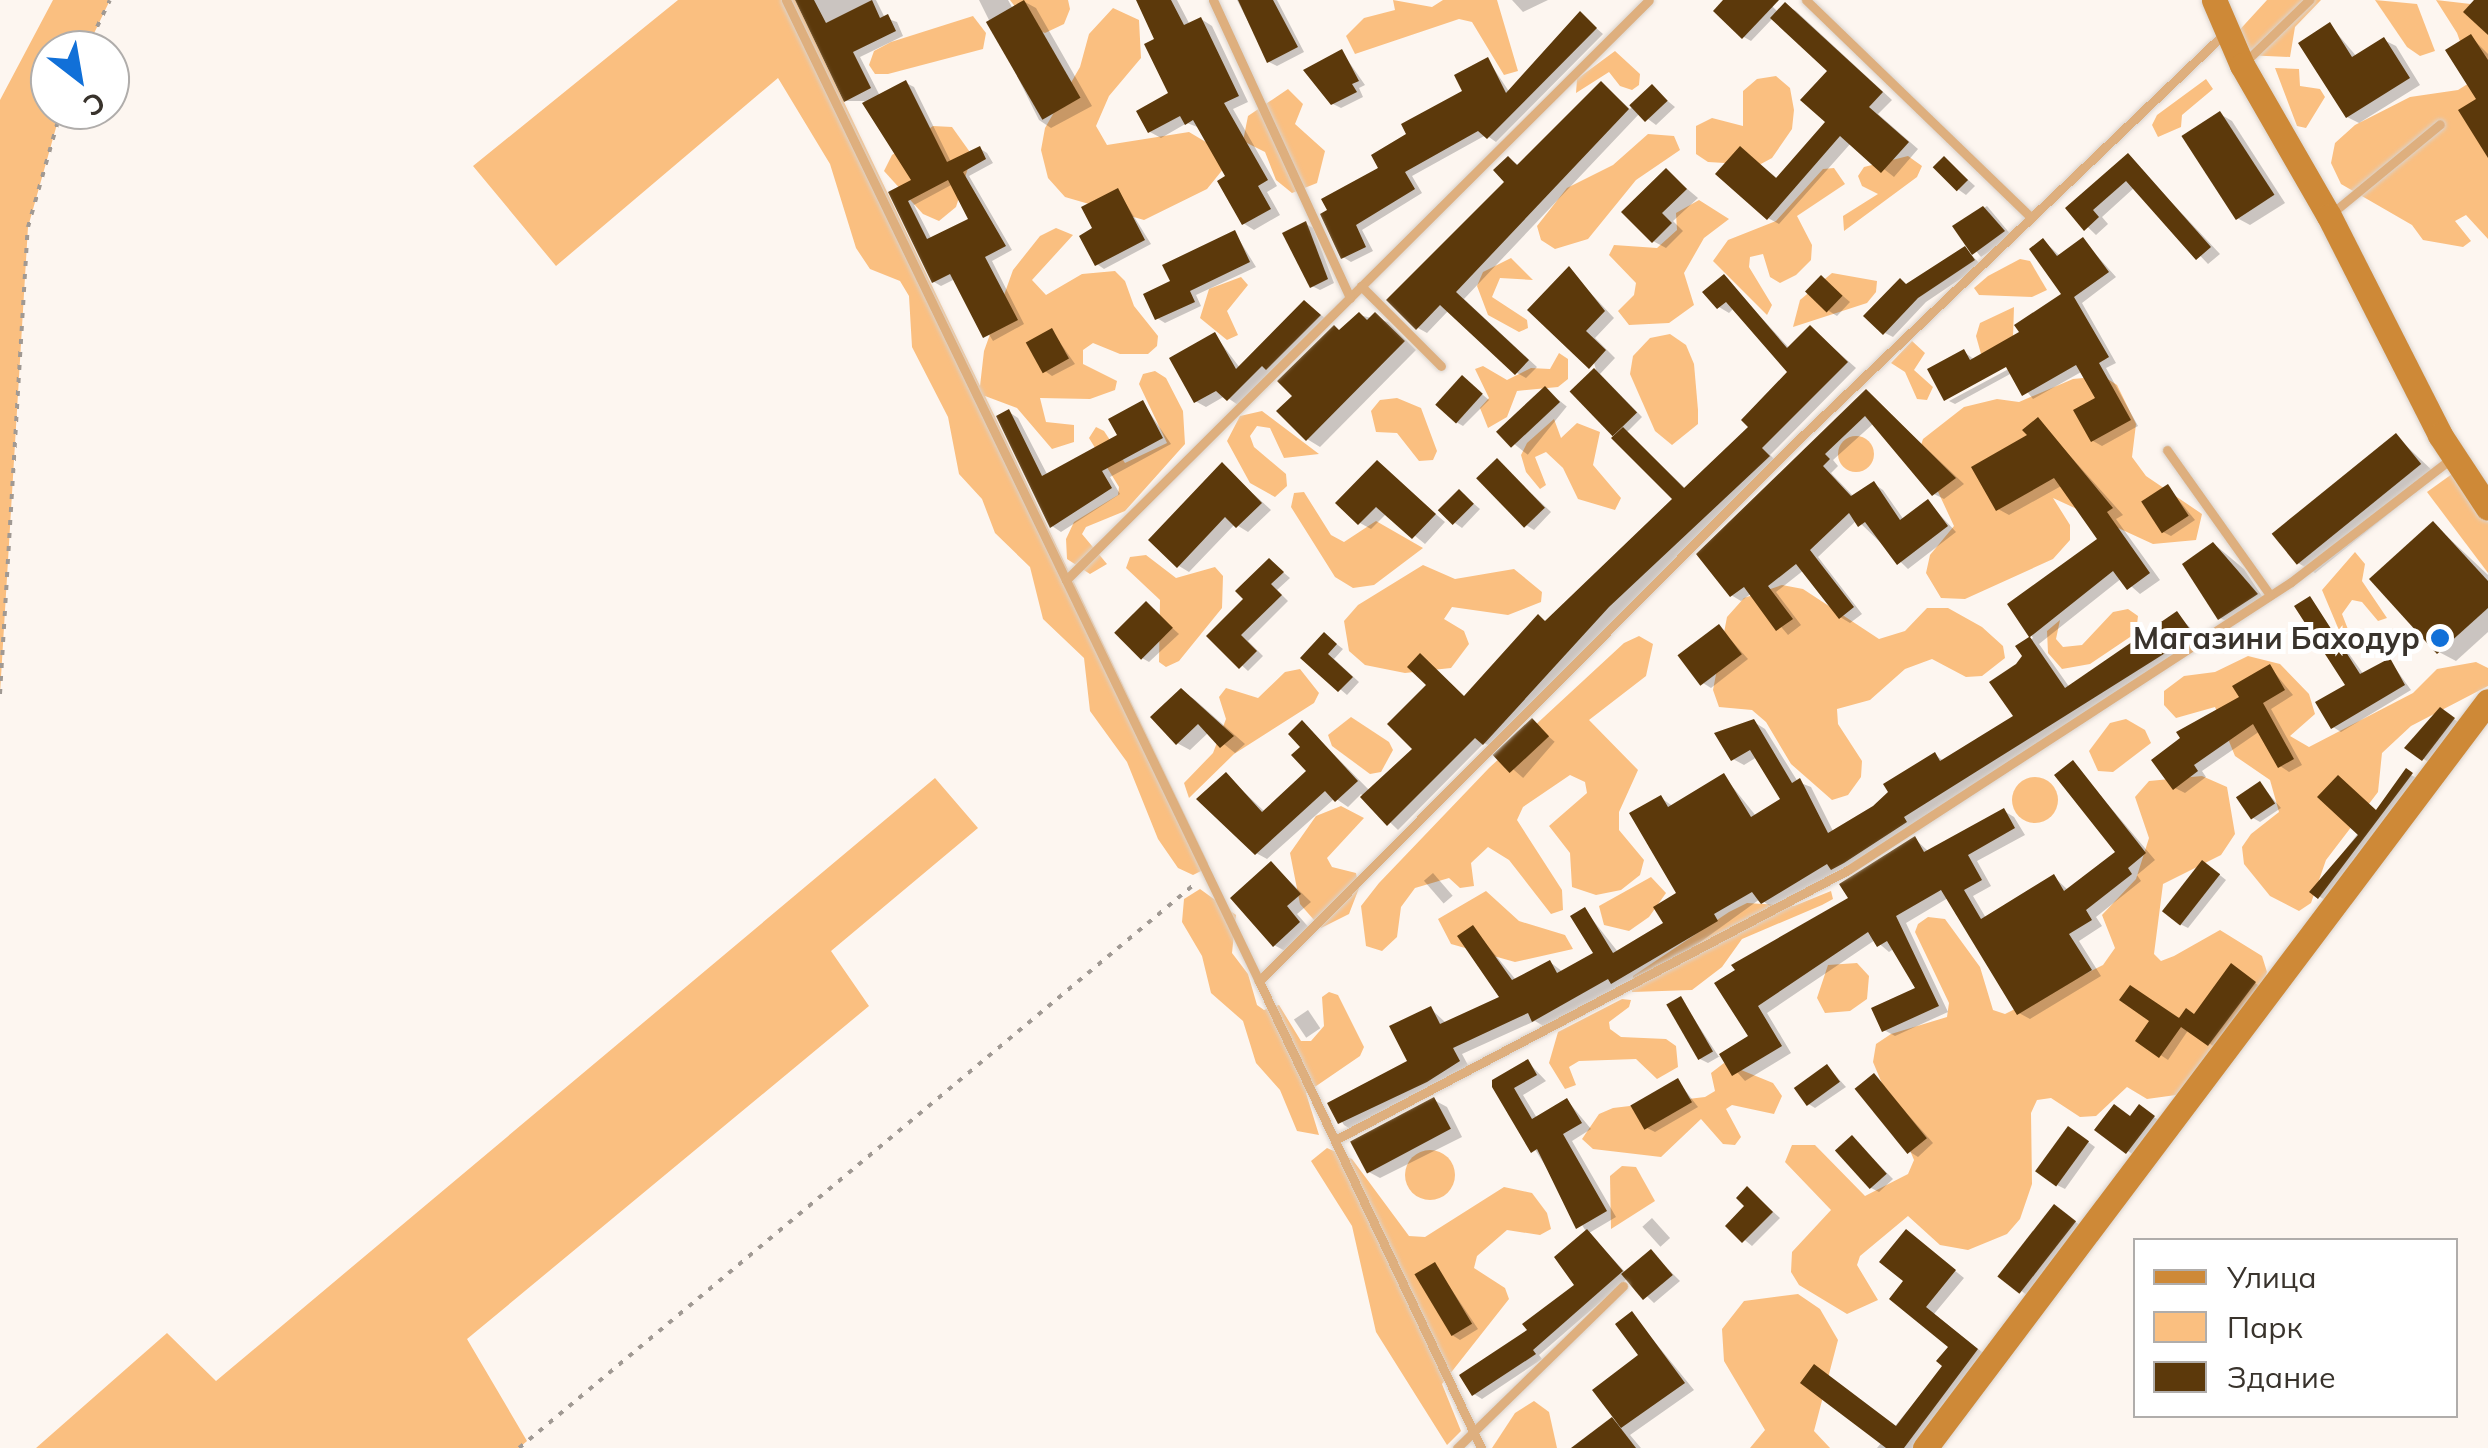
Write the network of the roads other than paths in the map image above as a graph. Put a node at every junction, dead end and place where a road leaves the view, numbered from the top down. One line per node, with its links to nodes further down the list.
1 (786, 0): 18 (lane)
2 (1213, 0): 13 (lane)
3 (1648, 0): 12 (lane)
4 (1806, 0): 10 (lane)
5 (2214, 0): 7 (main road)
6 (2309, 0): 8 (lane)
7 (2227, 32): 8 (main road); 10 (lane)
8 (2242, 65): 11 (main road)
9 (2440, 124): 11 (lane)
10 (2030, 216): 21 (lane)
11 (2329, 216): 16 (main road)
12 (1361, 286): 13 (lane); 14 (lane)
13 (1350, 298): 18 (lane)
14 (1440, 366)
15 (2167, 450): 19 (lane)
16 (2454, 456): 17 (main road); 19 (lane)
17 (2488, 508)
18 (1066, 580): 21 (lane)
19 (2270, 595): 22 (lane)
20 (2488, 701): 27 (main road)
21 (1259, 981): 22 (lane)
22 (1335, 1140): 24 (lane)
23 (1623, 1286): 24 (lane)
24 (1473, 1430): 25 (lane); 26 (lane)
25 (1457, 1448)
26 (1481, 1448)
27 (1925, 1448)

